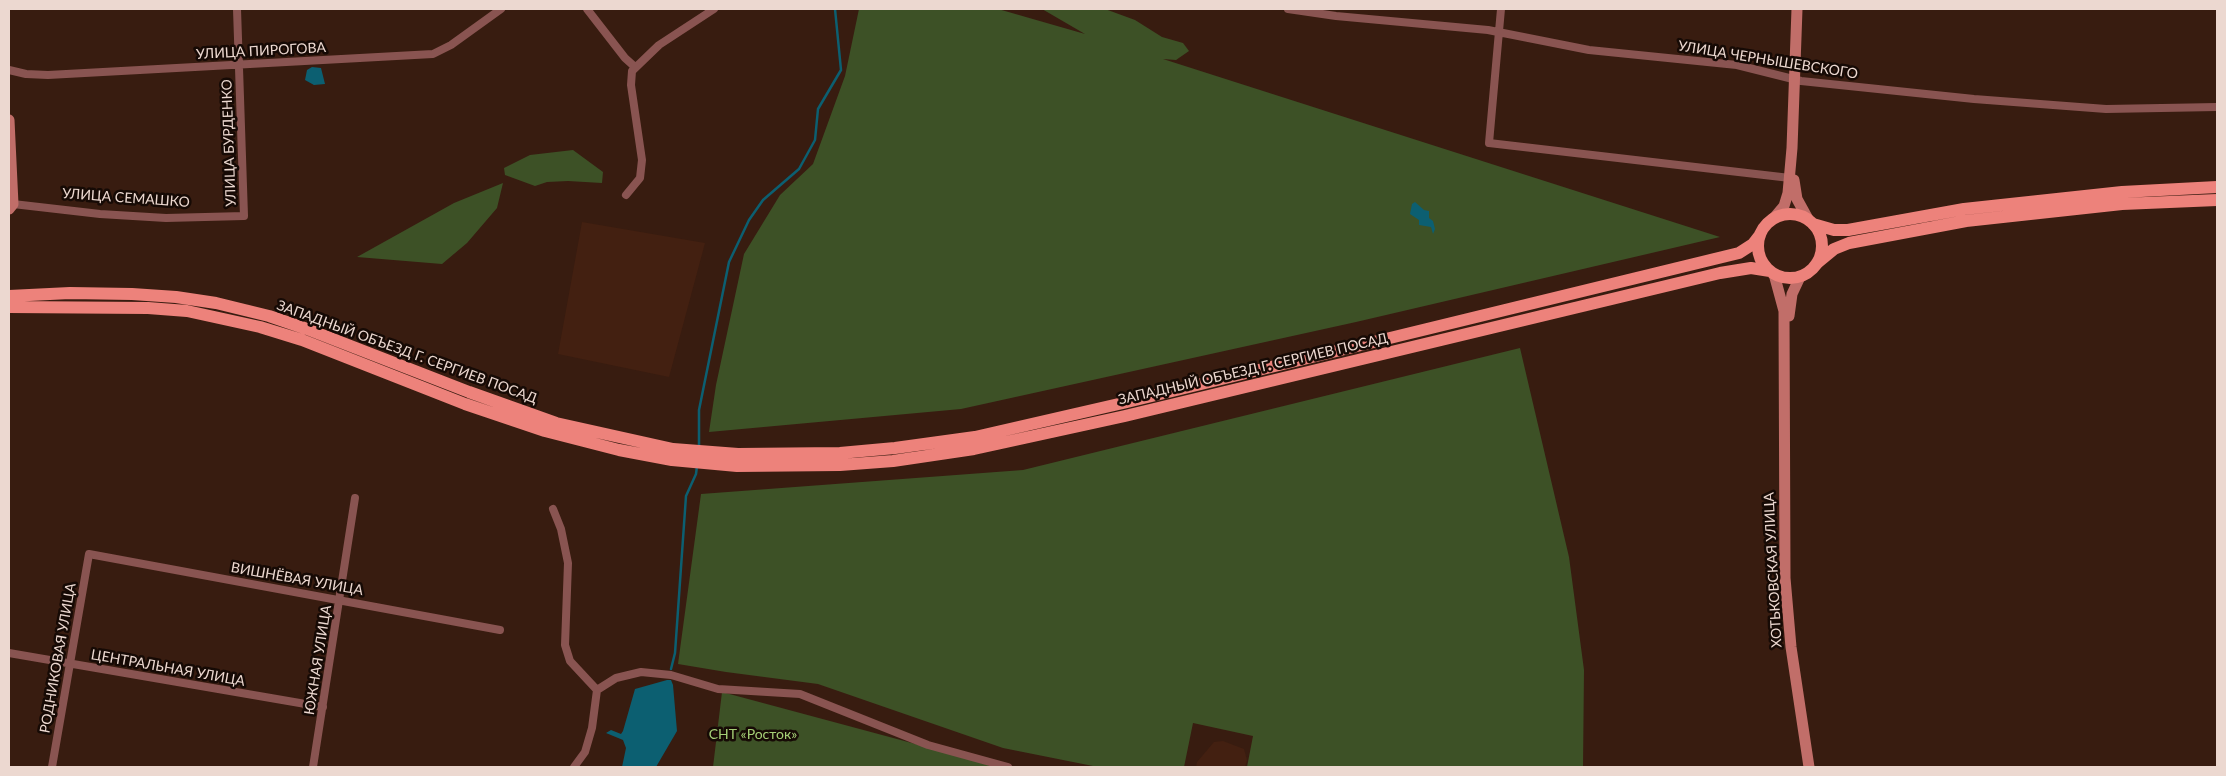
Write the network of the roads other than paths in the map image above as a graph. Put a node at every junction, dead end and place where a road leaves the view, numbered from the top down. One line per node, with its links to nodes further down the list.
1 (237, 9): 9 (street, УЛИЦА БУРДЕНКО)
2 (501, 9): 9 (street, УЛИЦА ПИРОГОВА)
3 (587, 9): 10 (street)
4 (714, 9): 10 (street)
5 (1288, 9): 8 (street, УЛИЦА ЧЕРНЫШЕВСКОГО)
6 (1501, 9): 8 (street)
7 (1797, 9): 12 (main road)
8 (1499, 32): 12 (street, УЛИЦА ЧЕРНЫШЕВСКОГО); 16 (street)
9 (239, 66): 11 (street, УЛИЦА ПИРОГОВА); 21 (street, УЛИЦА БУРДЕНКО)
10 (635, 67): 18 (street)
11 (9, 70)
12 (1795, 79): 13 (street, УЛИЦА ЧЕРНЫШЕВСКОГО); 15 (main road)
13 (2217, 107)
14 (9, 120): 20 (main road)
15 (1792, 148): 16 (main road); 23 (main road)
16 (1790, 178): 22 (main road)
17 (2217, 187): 23 (main road)
18 (626, 195)
19 (2217, 200): 25 (main road)
20 (11, 206): 21 (street, УЛИЦА СЕМАШКО)
21 (244, 216)
22 (1773, 219): 23 (main road); 24 (main road)
23 (1811, 222): 25 (main road)
24 (1760, 235): 26 (main road); 32 (main road, ЗАПАДНЫЙ ОБЪЕЗД Г. СЕРГИЕВ ПОСАД)
25 (1817, 263): 27 (main road)
26 (1772, 273): 27 (main road); 30 (main road); 32 (main road, ЗАПАДНЫЙ ОБЪЕЗД Г. СЕРГИЕВ ПОСАД)
27 (1800, 277): 30 (main road)
28 (9, 296): 31 (main road, ЗАПАДНЫЙ ОБЪЕЗД Г. СЕРГИЕВ ПОСАД)
29 (9, 307): 31 (main road, ЗАПАДНЫЙ ОБЪЕЗД Г. СЕРГИЕВ ПОСАД)
30 (1783, 370): 46 (main road, ХОТЬКОВСКАЯ УЛИЦА)
31 (672, 454): 32 (main road)
32 (737, 460)
33 (355, 498): 36 (street, ЮЖНАЯ УЛИЦА)
34 (553, 509): 40 (street)
35 (89, 554): 36 (street, ВИШНЁВАЯ УЛИЦА); 39 (street, РОДНИКОВАЯ УЛИЦА)
36 (340, 599): 37 (street, ВИШНЁВАЯ УЛИЦА); 41 (street, ЮЖНАЯ УЛИЦА)
37 (500, 630)
38 (9, 653): 39 (street, ЦЕНТРАЛЬНАЯ УЛИЦА)
39 (70, 664): 41 (street, ЦЕНТРАЛЬНАЯ УЛИЦА); 42 (street, РОДНИКОВАЯ УЛИЦА)
40 (597, 690): 44 (street); 45 (street)
41 (323, 707): 43 (street, ЮЖНАЯ УЛИЦА)
42 (52, 767)
43 (313, 767)
44 (574, 767)
45 (1008, 767)
46 (1809, 767)

